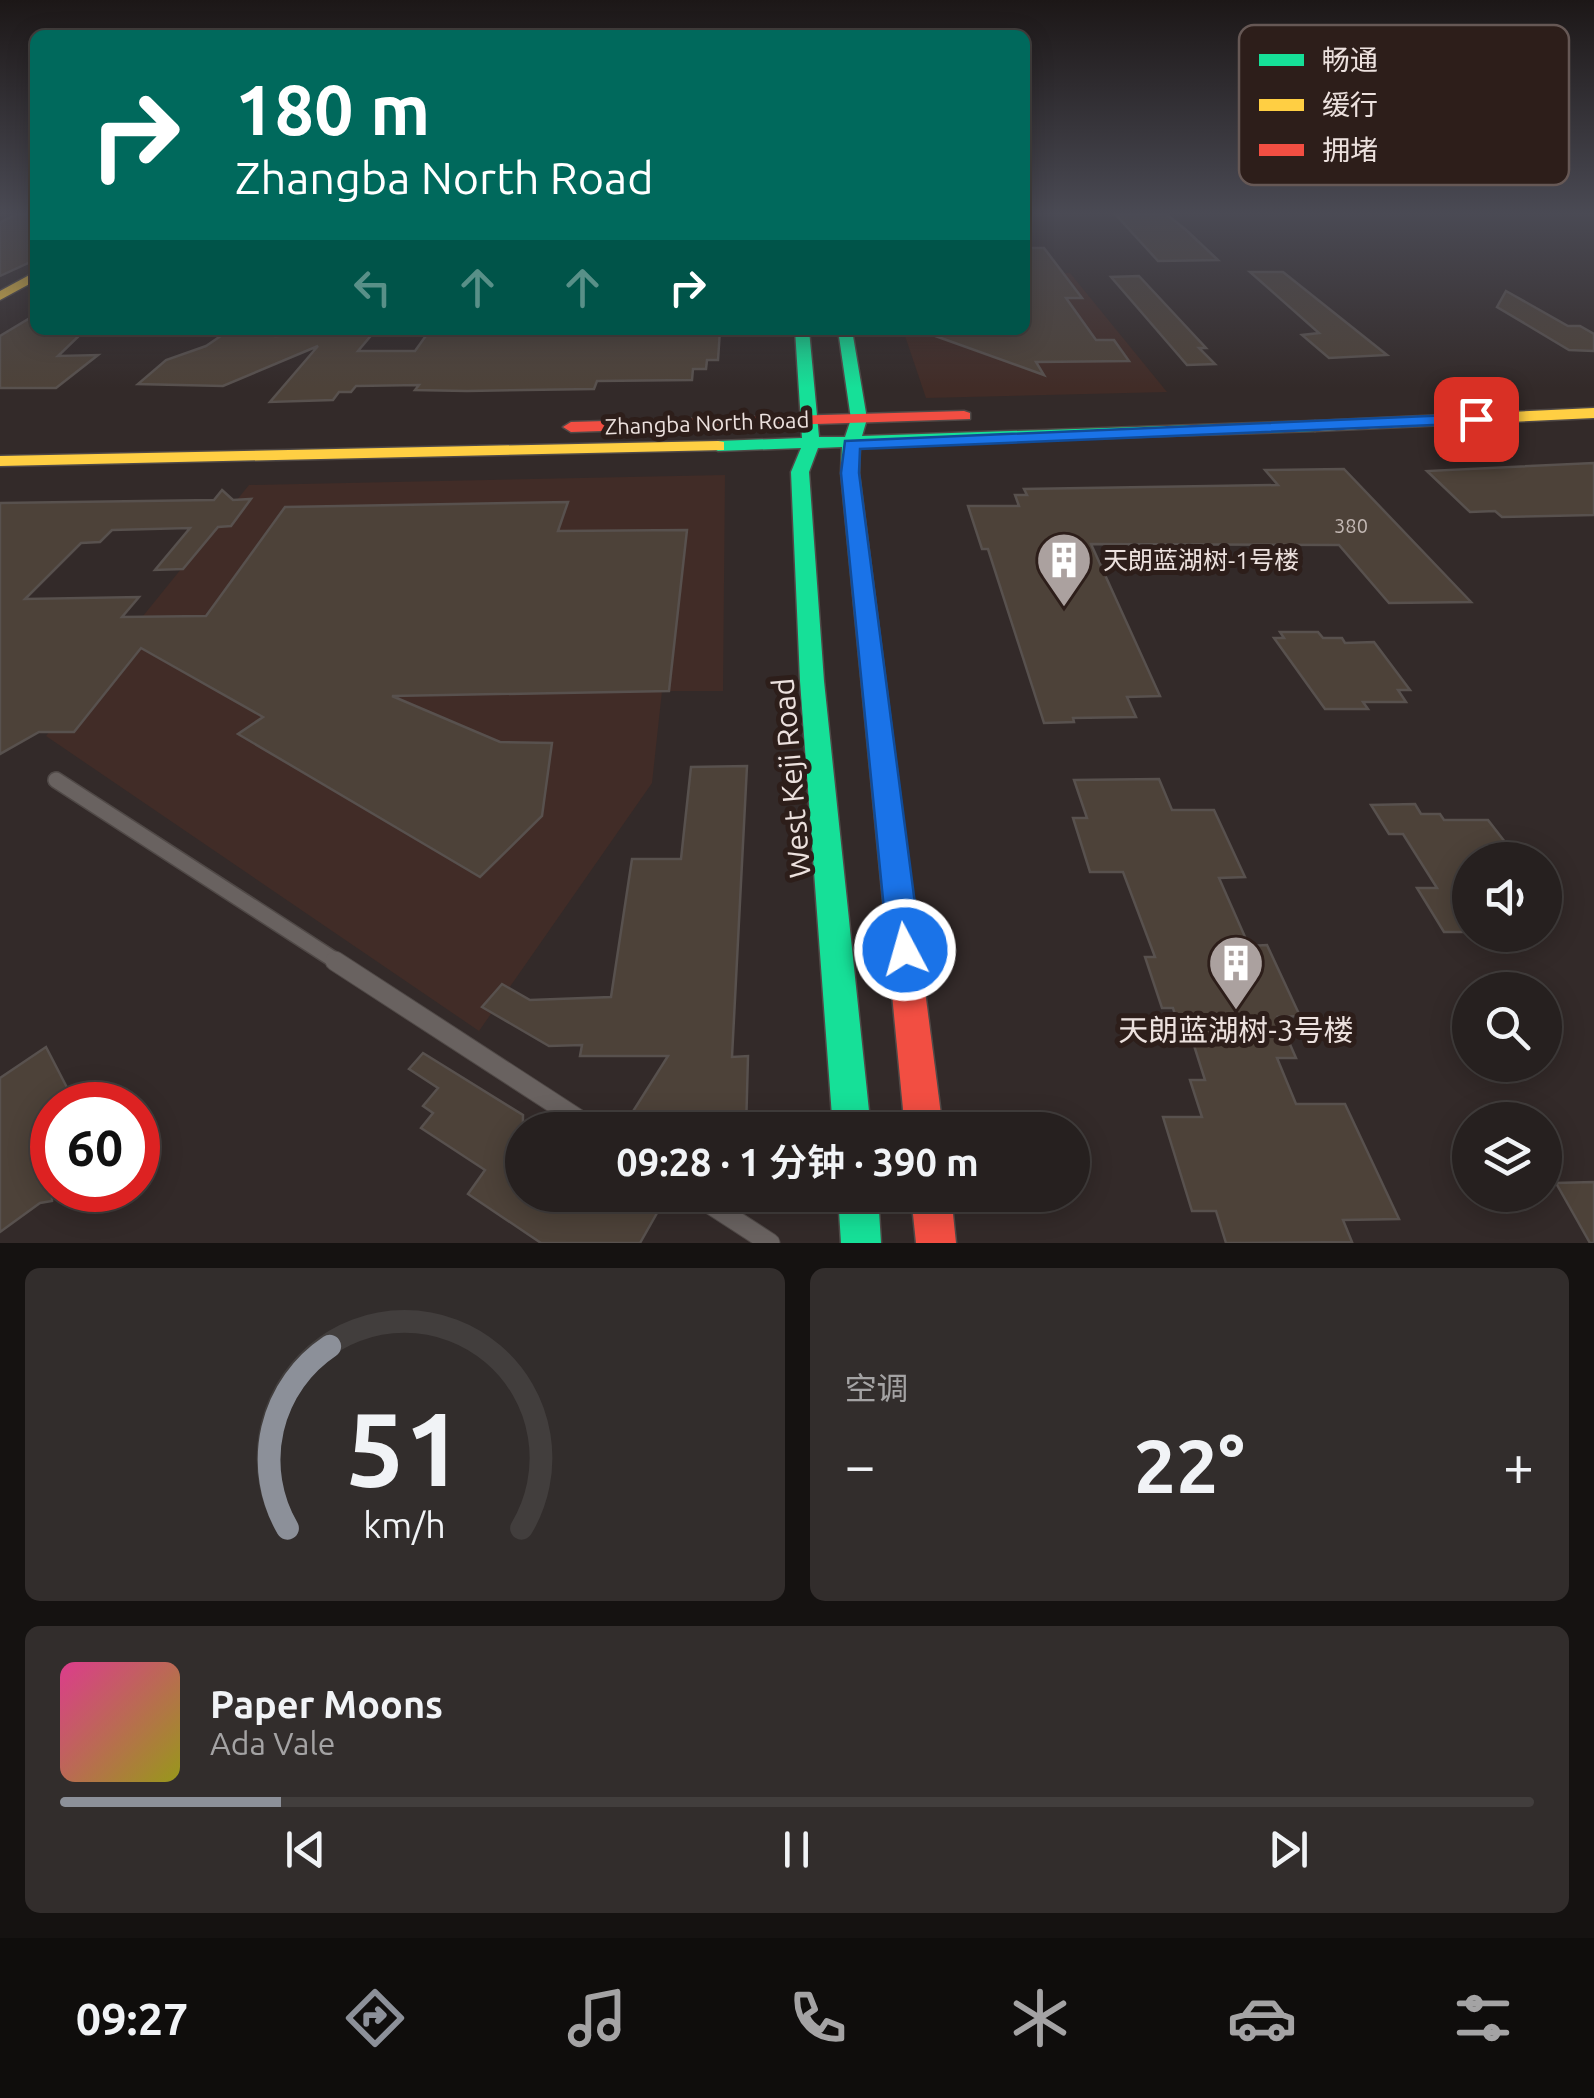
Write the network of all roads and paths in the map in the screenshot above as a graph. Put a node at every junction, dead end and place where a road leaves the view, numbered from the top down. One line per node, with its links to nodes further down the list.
1 (30, 279): 2 (main road)
2 (0, 296)
3 (802, 335): 8 (main road, West Keji Road)
4 (846, 335): 7 (main road)
5 (1594, 394): 7 (main road, Zhangba North Road)
6 (1594, 413): 10 (main road, Zhangba North Road)
7 (859, 419): 8 (main road, Zhangba North Road); 10 (main road)
8 (809, 433): 9 (main road, Zhangba North Road); 10 (main road, Zhangba North Road); 11 (main road, Zhangba North Road); 14 (main road, West Keji Road)
9 (0, 441)
10 (851, 444): 15 (main road)
11 (0, 461)
12 (56, 780): 13 (lane)
13 (568, 1112)
14 (850, 1112)
15 (922, 1112)
16 (722, 1212): 19 (lane)
17 (859, 1212): 20 (main road)
18 (933, 1212): 21 (main road)
19 (770, 1243)
20 (862, 1243)
21 (936, 1243)

